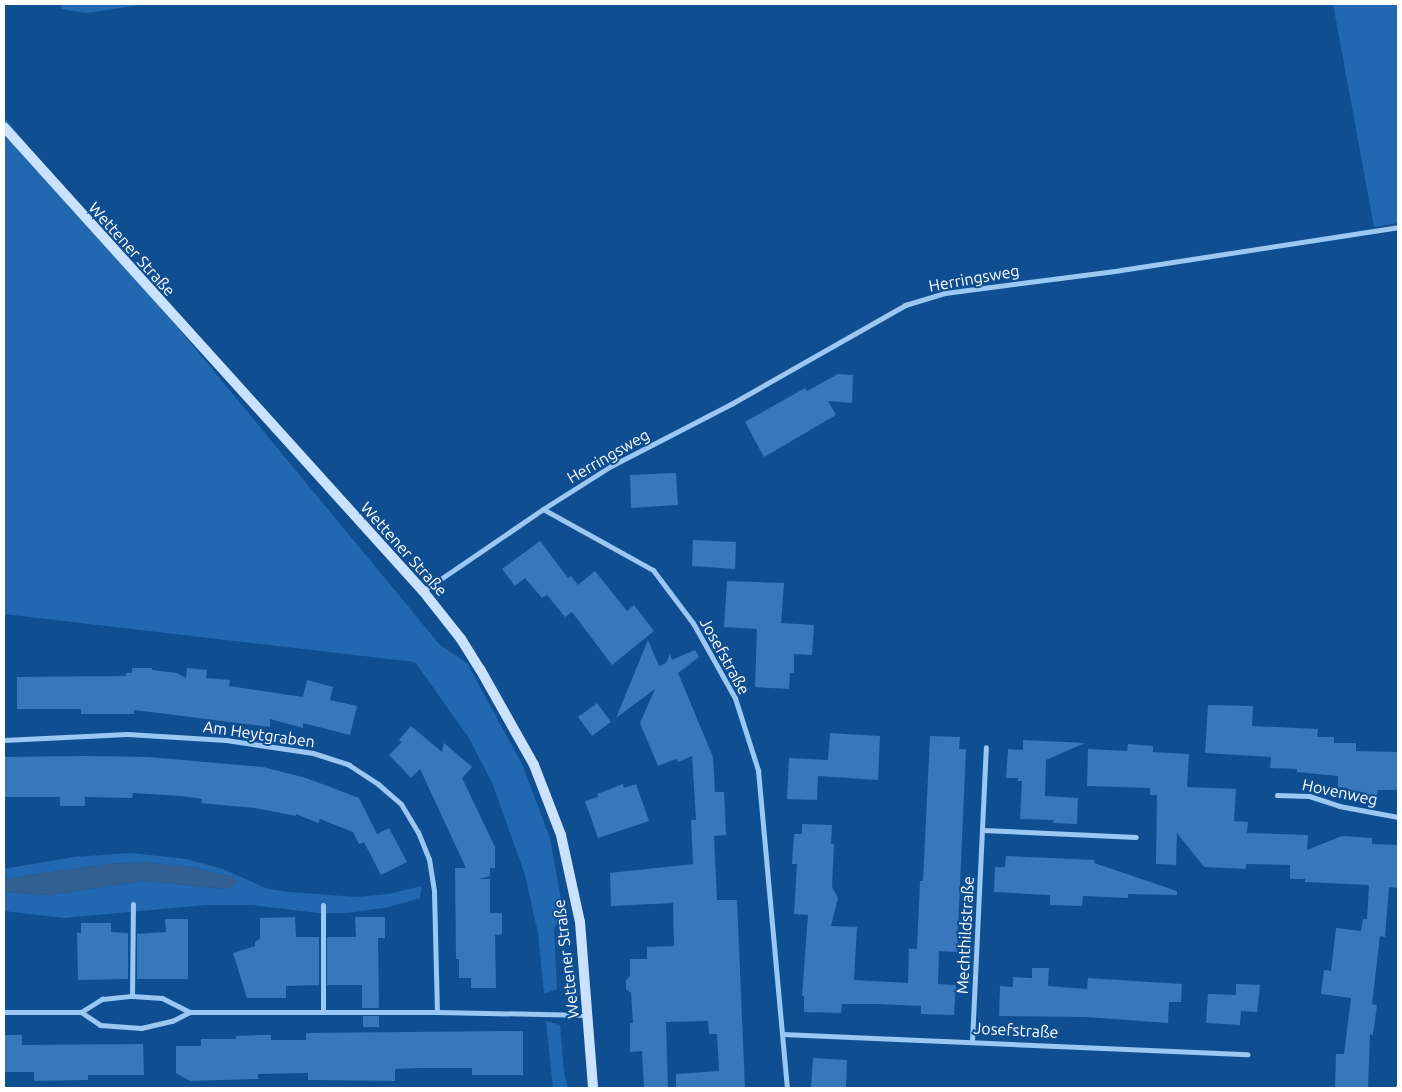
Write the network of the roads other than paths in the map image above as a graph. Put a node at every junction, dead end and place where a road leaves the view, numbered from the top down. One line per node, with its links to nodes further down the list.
1 (4, 128): 4 (street, Wettener Straße)
2 (1398, 227): 3 (street, Herringsweg)
3 (543, 508): 4 (street); 20 (street, Josefstraße)
4 (423, 590): 19 (street, Wettener Straße)
5 (4, 740): 18 (street, Am Heytgraben)
6 (986, 747): 9 (street, Mechthildstraße)
7 (1277, 795): 8 (street, Hovenweg)
8 (1398, 816)
9 (982, 830): 10 (street); 21 (street, Mechthildstraße)
10 (1136, 836)
11 (133, 904): 13 (street)
12 (323, 906): 17 (street)
13 (132, 996): 15 (street); 16 (street)
14 (4, 1012): 15 (street)
15 (81, 1012): 16 (street)
16 (190, 1012): 17 (street)
17 (323, 1012): 18 (street)
18 (437, 1012): 19 (street)
19 (589, 1015): 23 (street, Wettener Straße)
20 (782, 1034): 21 (street, Josefstraße); 24 (street, Josefstraße)
21 (972, 1041): 22 (street, Josefstraße)
22 (1248, 1054)
23 (593, 1088)
24 (787, 1088)

